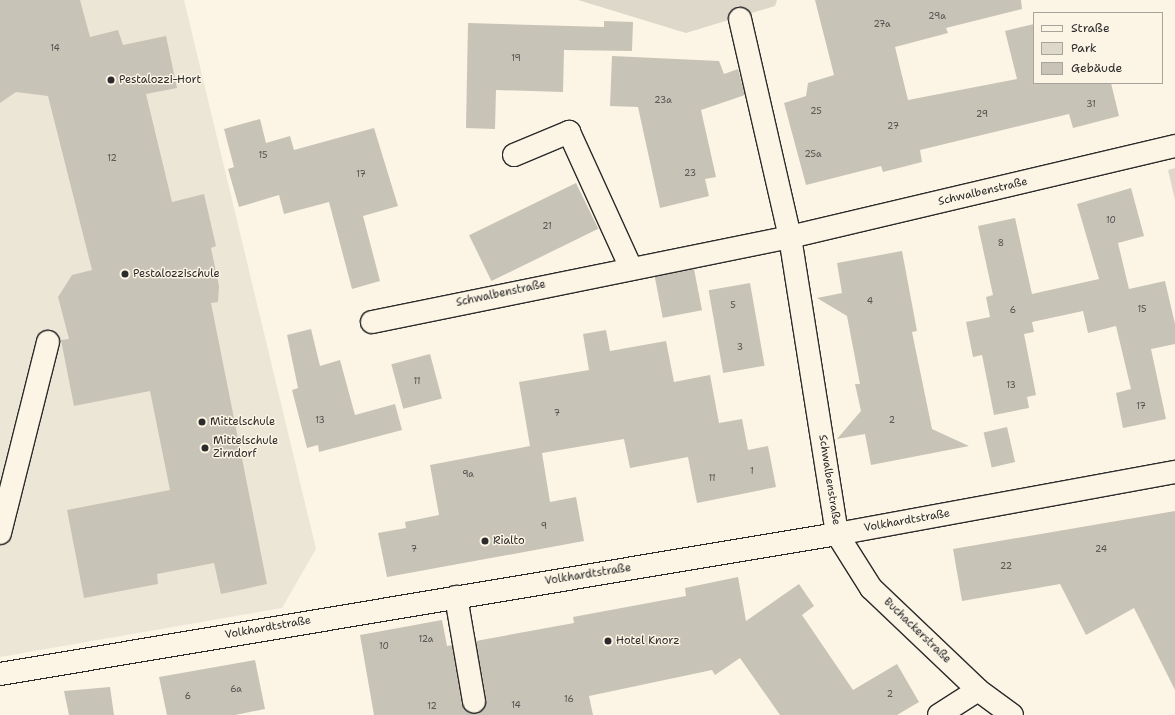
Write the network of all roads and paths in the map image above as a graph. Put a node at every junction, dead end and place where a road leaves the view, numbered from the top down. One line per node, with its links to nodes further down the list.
1 (740, 19): 4 (street, Schwalbenstraße)
2 (1175, 146): 4 (street, Schwalbenstraße)
3 (514, 155): 5 (street)
4 (790, 237): 5 (street, Schwalbenstraße); 10 (street, Schwalbenstraße)
5 (631, 268): 6 (street, Schwalbenstraße)
6 (372, 322)
7 (48, 342): 9 (street)
8 (1175, 472): 10 (street, Volkhardtstraße)
9 (0, 533)
10 (837, 534): 11 (street, Volkhardtstraße); 13 (street, Buchackerstraße)
11 (456, 597): 12 (street, Volkhardtstraße); 14 (street)
12 (0, 674)
13 (978, 690): 15 (street); 16 (street, Buchackerstraße)
14 (474, 701)
15 (939, 715)
16 (1012, 715)

